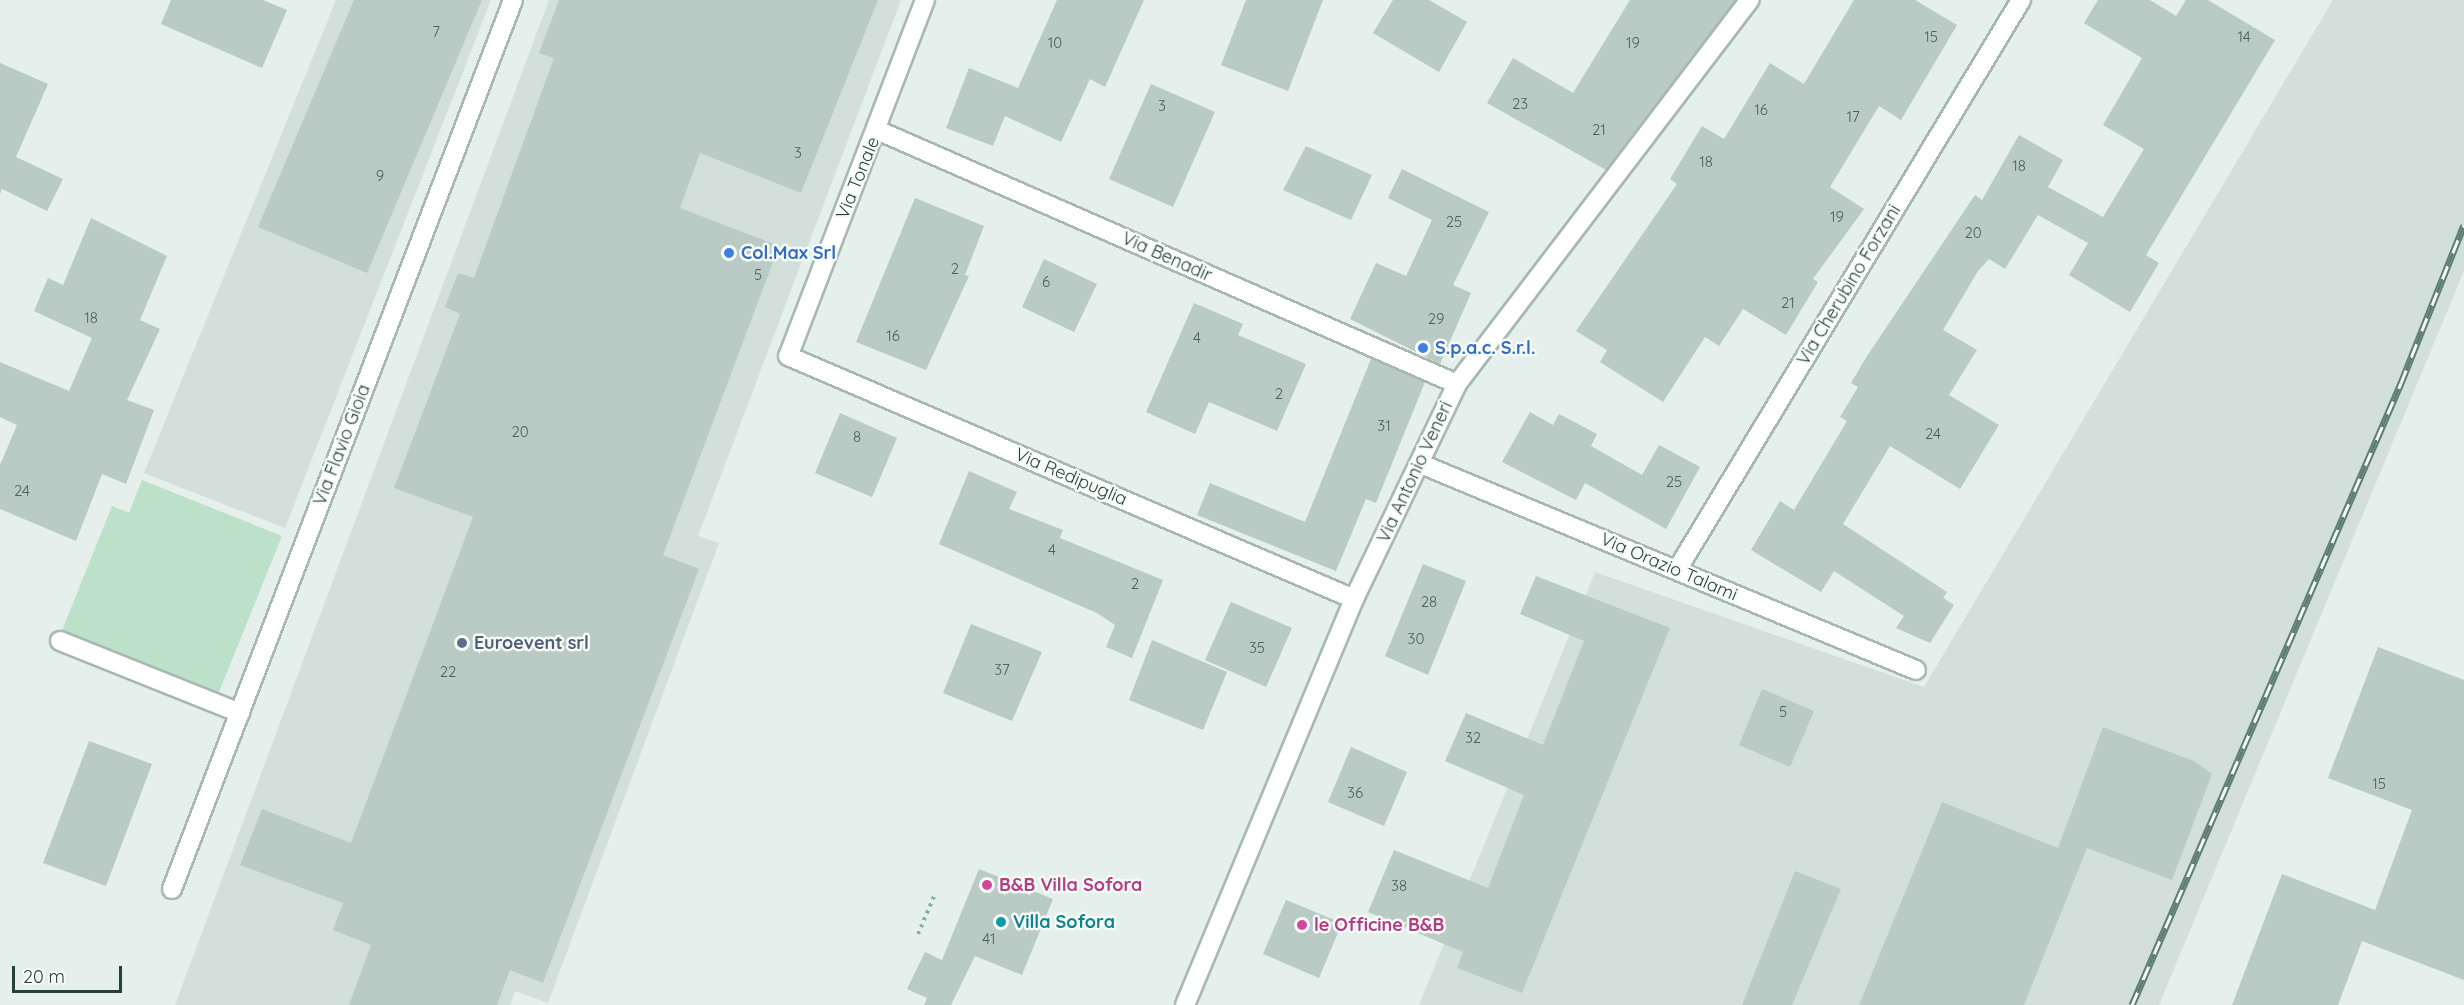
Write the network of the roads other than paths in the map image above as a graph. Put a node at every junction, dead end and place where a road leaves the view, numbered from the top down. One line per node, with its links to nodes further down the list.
1 (513, 0): 13 (street, Via Flavio Gioia)
2 (925, 0): 5 (street, Via Tonale)
3 (1750, 0): 7 (street, Via Antonio Veneri)
4 (2021, 0): 9 (street, Via Cherubino Forzani)
5 (877, 130): 6 (street, Via Tonale); 7 (street, Via Benadir)
6 (788, 356): 10 (street, Via Redipuglia)
7 (1457, 384): 8 (street, Via Antonio Veneri)
8 (1421, 464): 9 (street, Via Orazio Talami); 10 (street, Via Antonio Veneri)
9 (1677, 570): 12 (street, Via Orazio Talami)
10 (1354, 599): 15 (street, Via Antonio Veneri)
11 (60, 641): 13 (street)
12 (1916, 670)
13 (240, 713): 14 (street, Via Flavio Gioia)
14 (172, 889)
15 (1185, 1005)

